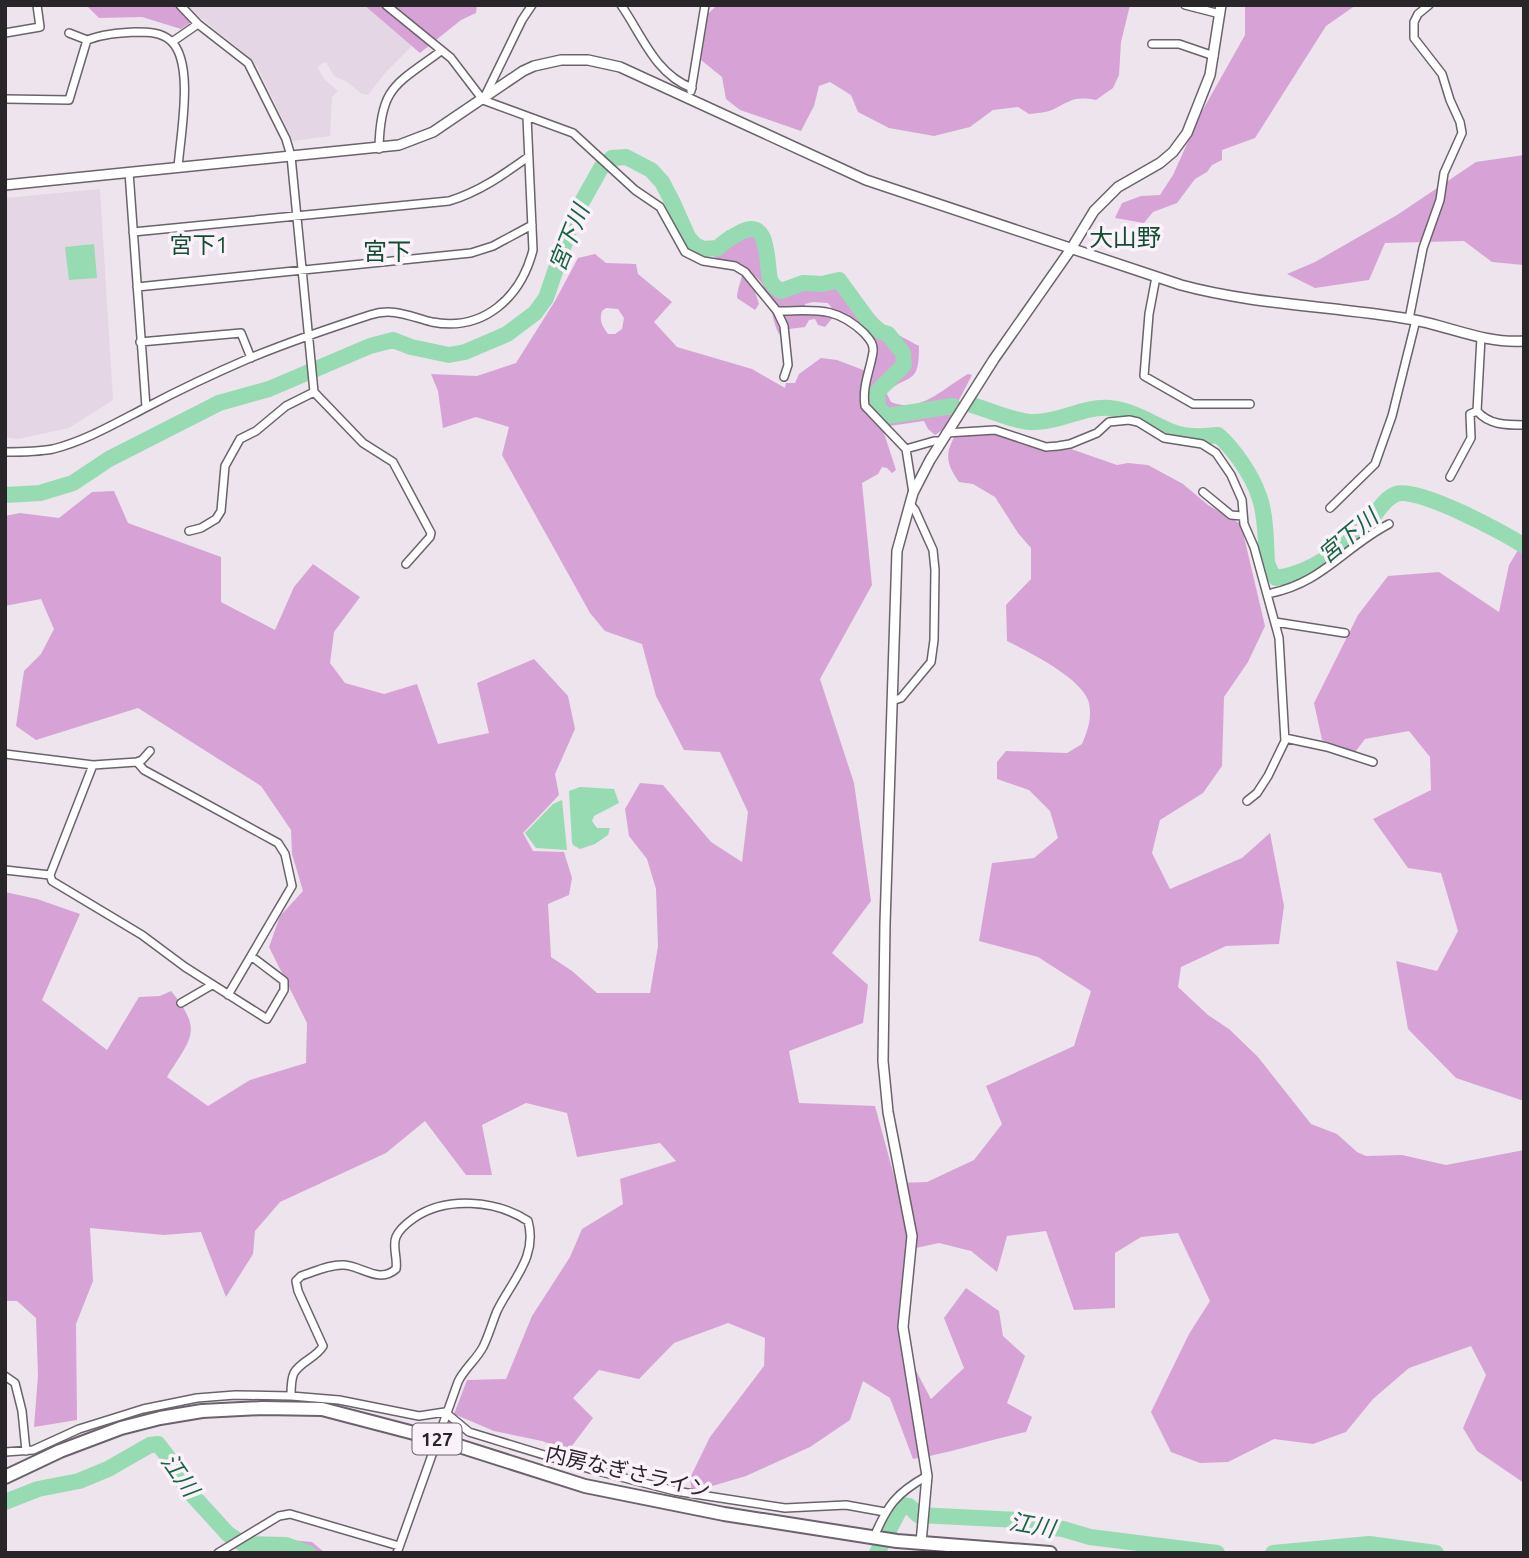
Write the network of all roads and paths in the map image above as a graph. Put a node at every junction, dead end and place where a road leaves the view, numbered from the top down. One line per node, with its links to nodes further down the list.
1 (37, 5): 12 (street)
2 (180, 5): 11 (street)
3 (386, 5): 17 (street)
4 (532, 5): 22 (street)
5 (621, 5): 19 (street)
6 (705, 5): 19 (street)
7 (1185, 5): 9 (street)
8 (1429, 5): 38 (street)
9 (1220, 10): 18 (street)
10 (5, 22): 12 (street)
11 (198, 23): 15 (street); 25 (street)
12 (6, 33)
13 (69, 33): 14 (street)
14 (88, 40): 15 (street); 20 (street)
15 (172, 42): 27 (street)
16 (1152, 44): 18 (street)
17 (441, 51): 22 (street); 24 (street)
18 (1214, 56): 33 (street)
19 (692, 88): 21 (street)
20 (5, 99)
21 (690, 99): 22 (street); 33 (street)
22 (483, 100): 23 (street); 24 (street)
23 (527, 117): 26 (street); 37 (street)
24 (379, 149): 25 (street)
25 (291, 156): 27 (street); 30 (street)
26 (528, 157): 30 (street); 31 (street)
27 (178, 168): 28 (street)
28 (129, 172): 29 (street); 32 (street)
29 (5, 185)
30 (297, 216): 32 (street); 34 (street)
31 (532, 225): 34 (street); 39 (street)
32 (132, 232): 36 (street)
33 (1071, 249): 35 (street); 50 (street)
34 (303, 271): 36 (street); 39 (street)
35 (1156, 277): 38 (street); 46 (street)
36 (137, 287): 42 (street)
37 (777, 311): 44 (street); 51 (street)
38 (1412, 319): 40 (street); 57 (street)
39 (309, 337): 43 (street); 45 (street)
40 (1481, 337): 41 (street); 48 (street)
41 (1524, 341)
42 (141, 342): 43 (street); 47 (street)
43 (251, 358): 47 (street)
44 (785, 377)
45 (314, 388): 60 (street); 61 (street)
46 (1250, 404)
47 (146, 407): 52 (street)
48 (1477, 411): 49 (street); 53 (street)
49 (1524, 425)
50 (944, 437): 51 (street); 55 (street); 58 (street)
51 (906, 449): 55 (street)
52 (5, 452)
53 (1450, 477)
54 (1203, 492): 58 (street)
55 (913, 493): 56 (street)
56 (910, 504): 65 (street); 65 (street)
57 (1330, 508)
58 (1242, 516): 62 (street)
59 (1389, 524): 62 (street)
60 (189, 531)
61 (406, 564)
62 (1267, 594): 63 (street)
63 (1275, 622): 64 (street); 66 (street)
64 (1345, 633)
65 (891, 701): 85 (street)
66 (1285, 738): 70 (street); 72 (street)
67 (150, 751): 69 (street)
68 (5, 754): 71 (street)
69 (137, 762): 71 (street); 75 (street)
70 (1373, 762)
71 (93, 765): 74 (street)
72 (1247, 801)
73 (5, 870): 74 (street)
74 (50, 875): 76 (street)
75 (251, 956): 77 (street); 77 (street)
76 (212, 985): 77 (street); 78 (street)
77 (228, 995)
78 (181, 1003)
79 (5, 1376): 83 (street)
80 (290, 1396): 81 (street); 81 (street); 83 (street)
81 (445, 1412): 82 (street); 87 (street)
82 (437, 1439): 86 (highway, 内房なぎさライン / 127); 88 (highway, 内房なぎさライン / 127); 90 (street)
83 (26, 1451): 84 (street)
84 (5, 1452)
85 (927, 1476): 87 (street); 89 (street)
86 (5, 1477)
87 (885, 1511): 88 (street)
88 (874, 1537): 89 (highway, 内房なぎさライン / 127)
89 (921, 1548): 92 (highway, 内房なぎさライン / 127)
90 (398, 1549): 91 (street)
91 (218, 1553)
92 (1050, 1553)

